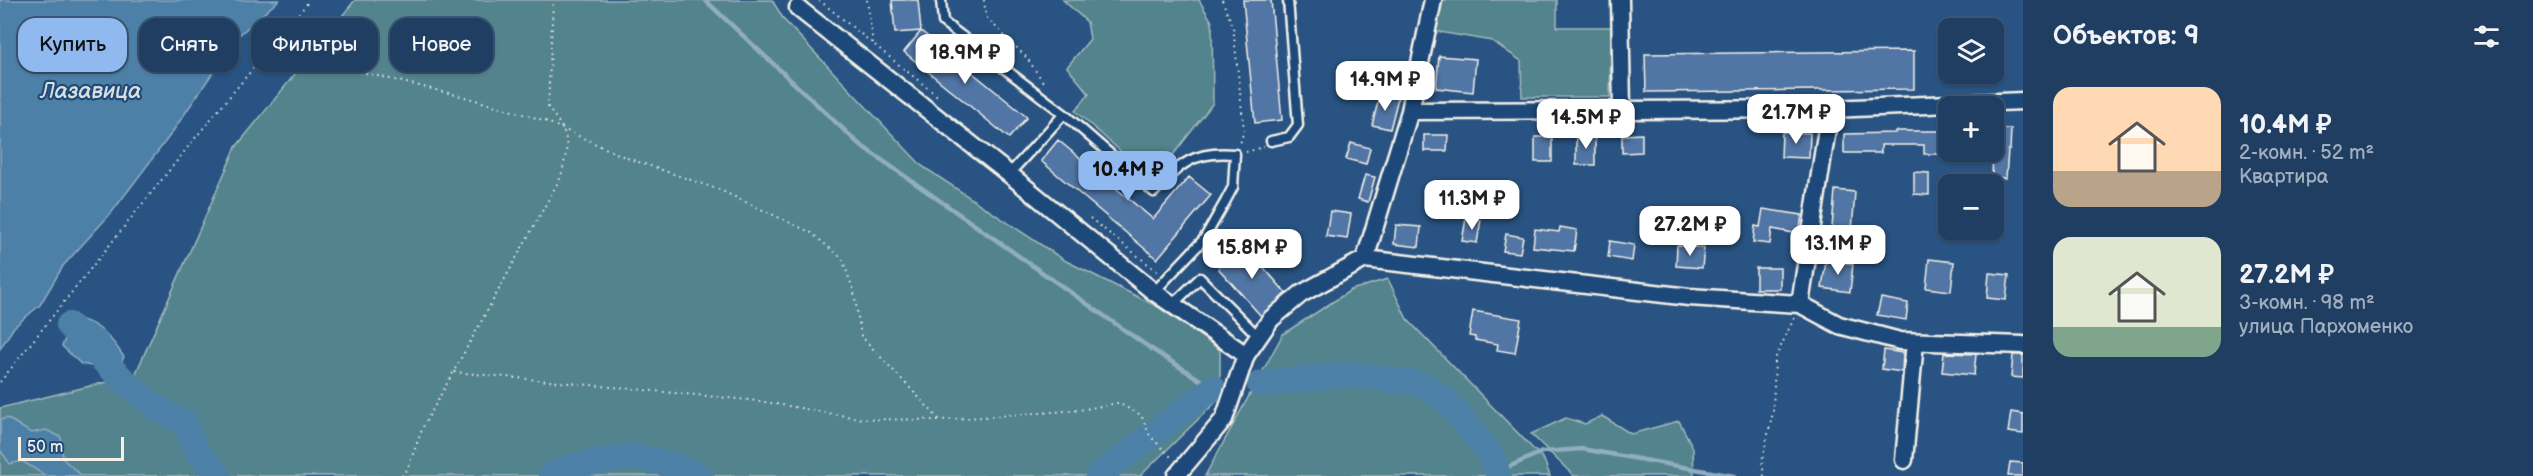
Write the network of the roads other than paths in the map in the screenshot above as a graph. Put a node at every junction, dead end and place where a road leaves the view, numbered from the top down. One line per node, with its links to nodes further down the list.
1 (941, 0): 10 (lane)
2 (1288, 0): 11 (lane)
3 (1433, 0): 9 (street)
4 (1620, 0): 7 (street)
5 (798, 9): 12 (street)
6 (2023, 101): 8 (street)
7 (1622, 109): 8 (street); 9 (street)
8 (1830, 109): 15 (street)
9 (1410, 111): 13 (street)
10 (1064, 114): 12 (lane); 14 (lane)
11 (1271, 141)
12 (1010, 174): 14 (street)
13 (1365, 259): 15 (street); 17 (street)
14 (1154, 292): 16 (street)
15 (1800, 304): 18 (street)
16 (1172, 305): 17 (lane); 20 (street)
17 (1258, 336): 20 (street)
18 (1915, 342): 19 (street); 21 (street)
19 (2023, 345)
20 (1246, 355): 22 (street)
21 (1904, 460)
22 (1179, 472)

